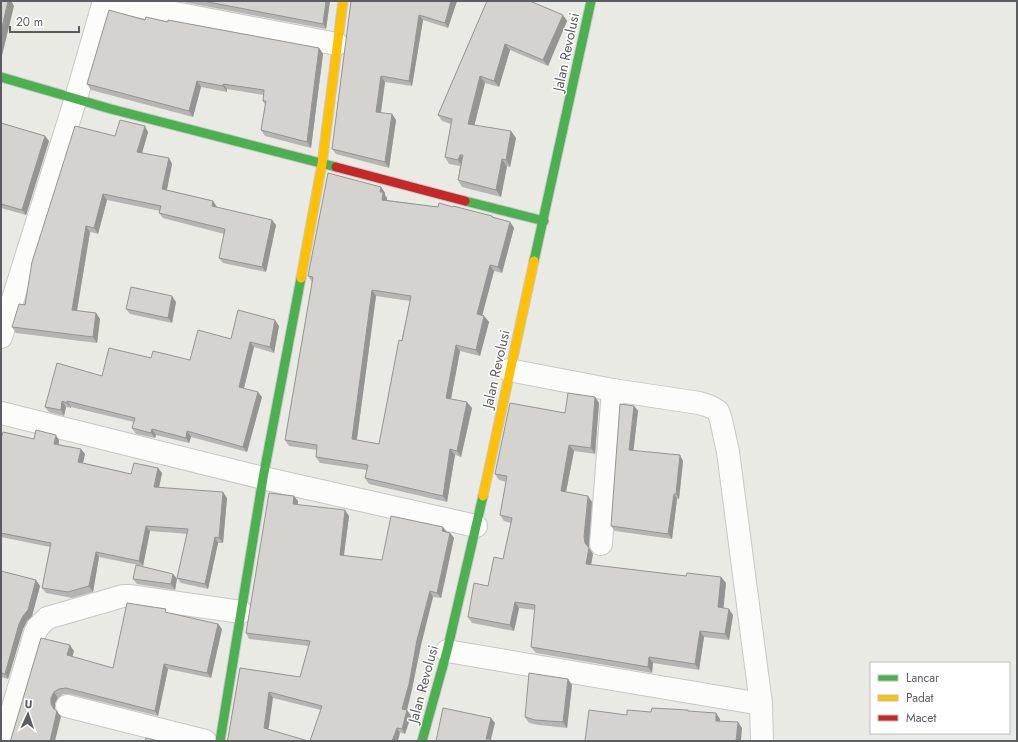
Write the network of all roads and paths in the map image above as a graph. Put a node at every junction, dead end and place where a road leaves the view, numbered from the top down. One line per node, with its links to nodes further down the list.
1 (104, 1): 7 (street)
2 (111, 1): 5 (street)
3 (343, 1): 5 (street)
4 (591, 1): 9 (street, Jalan Revolusi)
5 (337, 44): 8 (street)
6 (1, 77): 7 (street)
7 (76, 98): 8 (street); 10 (street)
8 (322, 164): 9 (street); 14 (street)
9 (544, 222): 11 (street, Jalan Revolusi)
10 (1, 337)
11 (509, 370): 12 (street); 15 (street, Jalan Revolusi)
12 (613, 390): 16 (street); 19 (street)
13 (1, 413): 14 (street)
14 (263, 478): 15 (street); 17 (street)
15 (476, 526): 18 (street, Jalan Revolusi)
16 (601, 544)
17 (241, 612): 21 (street); 23 (street)
18 (447, 651): 19 (street); 24 (street, Jalan Revolusi)
19 (762, 704): 25 (street)
20 (67, 706): 22 (street)
21 (3, 741)
22 (206, 741)
23 (220, 741)
24 (422, 741)
25 (762, 741)

